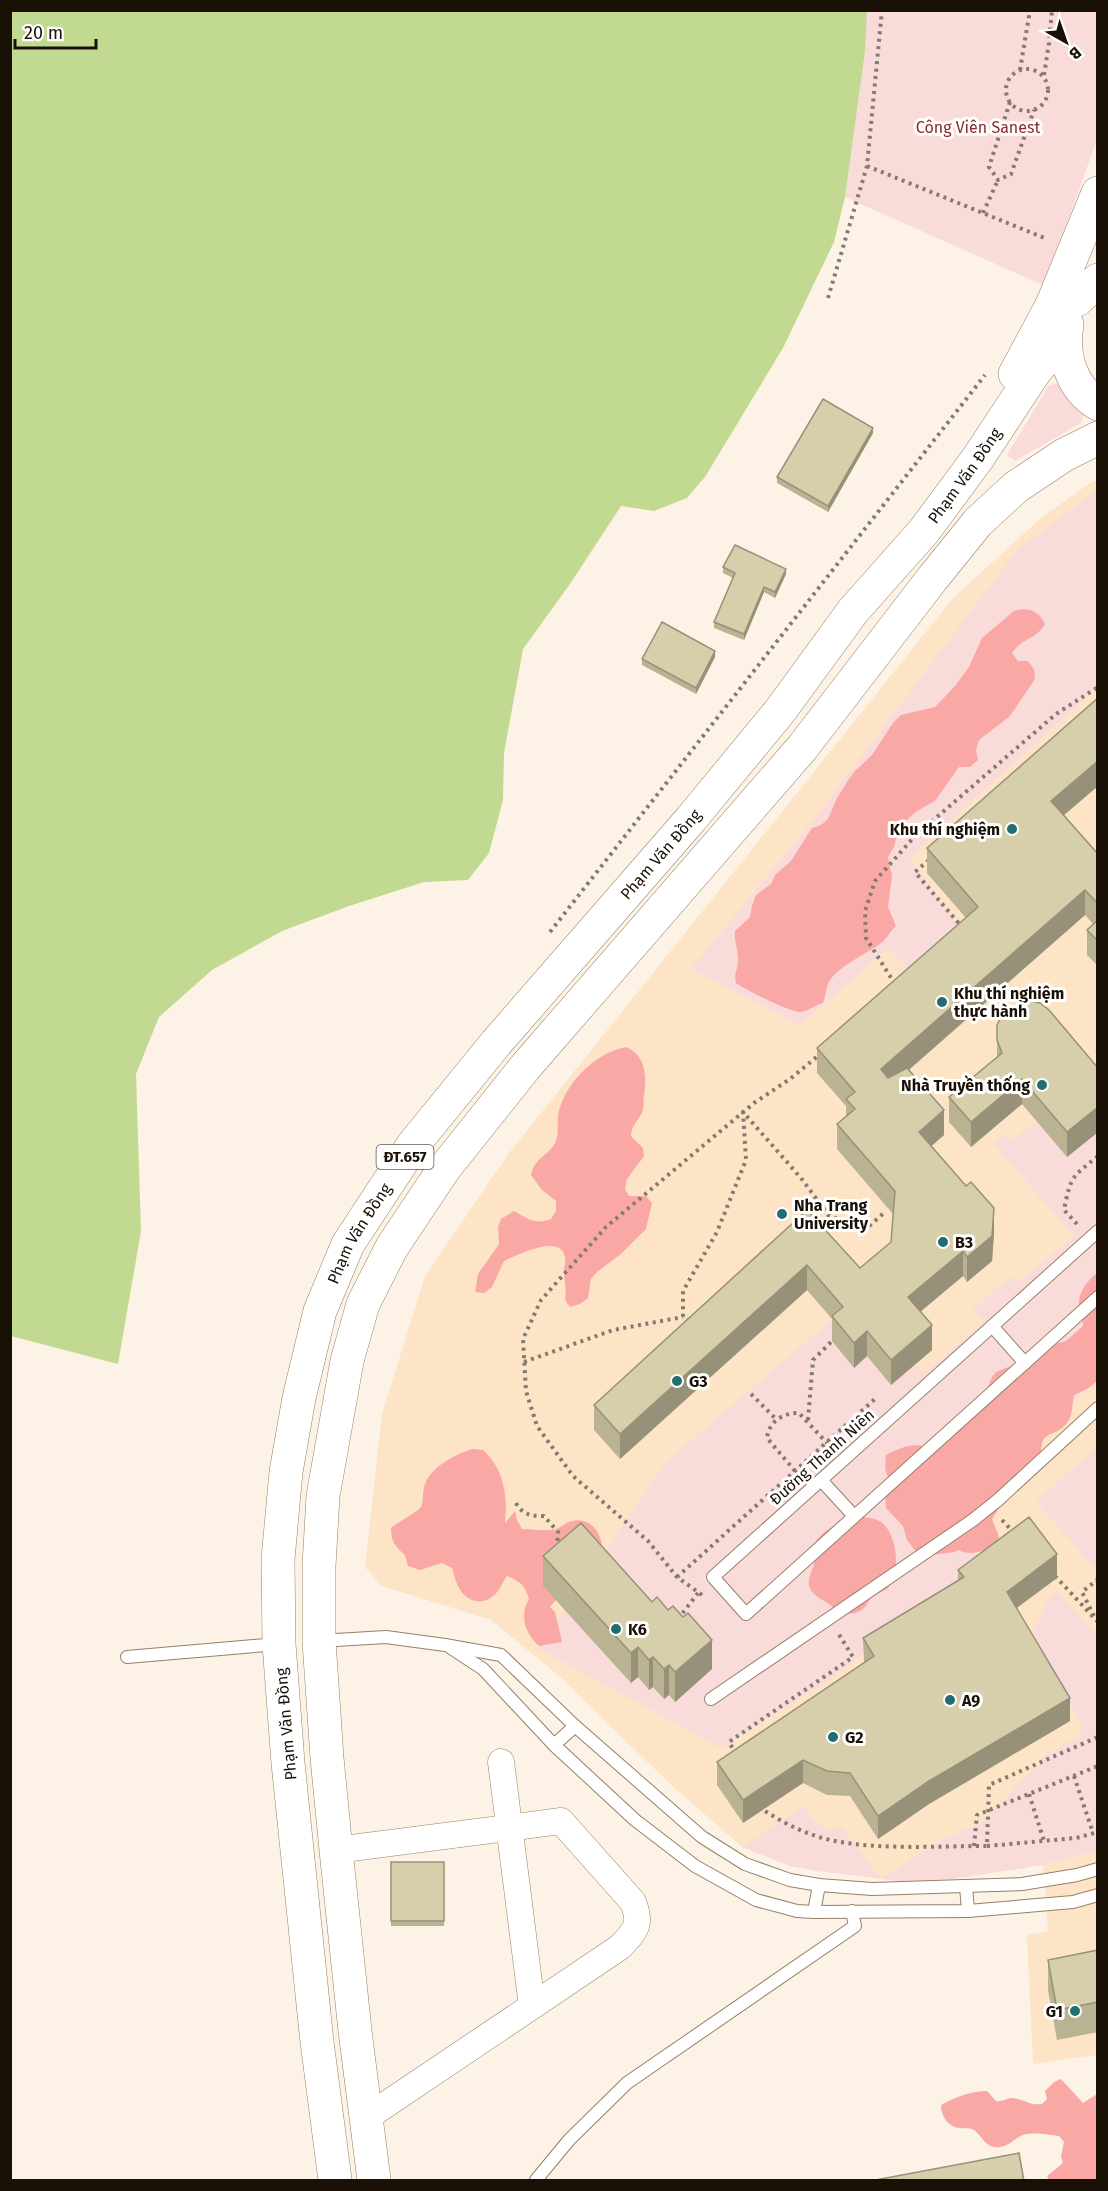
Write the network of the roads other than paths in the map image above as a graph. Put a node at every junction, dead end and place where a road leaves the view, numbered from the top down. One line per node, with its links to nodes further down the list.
1 (1098, 193): 7 (main road)
2 (1098, 234): 3 (main road, Phạm Văn Đồng / ĐT.657)
3 (1087, 290): 4 (main road, Phạm Văn Đồng / ĐT.657)
4 (1065, 337): 5 (main road, Phạm Văn Đồng / ĐT.657); 7 (main road, Phạm Văn Đồng / ĐT.657)
5 (1098, 404)
6 (1098, 438): 15 (main road, Phạm Văn Đồng / ĐT.657)
7 (853, 611): 16 (main road, Phạm Văn Đồng / ĐT.657)
8 (1098, 1231): 10 (lane, Đường Thanh Niên)
9 (1098, 1297): 11 (lane)
10 (992, 1326): 11 (lane); 13 (lane, Đường Thanh Niên)
11 (1025, 1363): 14 (lane)
12 (1098, 1408): 19 (lane)
13 (821, 1480): 14 (lane); 14 (lane, Đường Thanh Niên)
14 (854, 1516)
15 (319, 1641): 16 (main road); 17 (lane); 24 (main road, Phạm Văn Đồng / ĐT.657)
16 (279, 1644): 18 (lane); 34 (main road, Phạm Văn Đồng / ĐT.657)
17 (445, 1645): 20 (lane); 21 (lane)
18 (127, 1657)
19 (711, 1699)
20 (575, 1726): 21 (lane); 26 (lane)
21 (554, 1745): 31 (lane)
22 (501, 1762): 23 (street)
23 (510, 1828): 24 (street); 32 (street); 32 (street)
24 (336, 1850): 33 (main road, Phạm Văn Đồng / ĐT.657)
25 (1098, 1869): 27 (lane)
26 (819, 1885): 27 (lane); 31 (lane)
27 (966, 1886): 30 (lane)
28 (1098, 1895): 30 (lane)
29 (852, 1911): 30 (lane); 31 (lane); 36 (lane)
30 (968, 1911)
31 (814, 1912)
32 (532, 2006): 33 (street)
33 (366, 2118): 35 (main road, Phạm Văn Đồng / ĐT.657)
34 (335, 2181)
35 (374, 2181)
36 (536, 2181)

